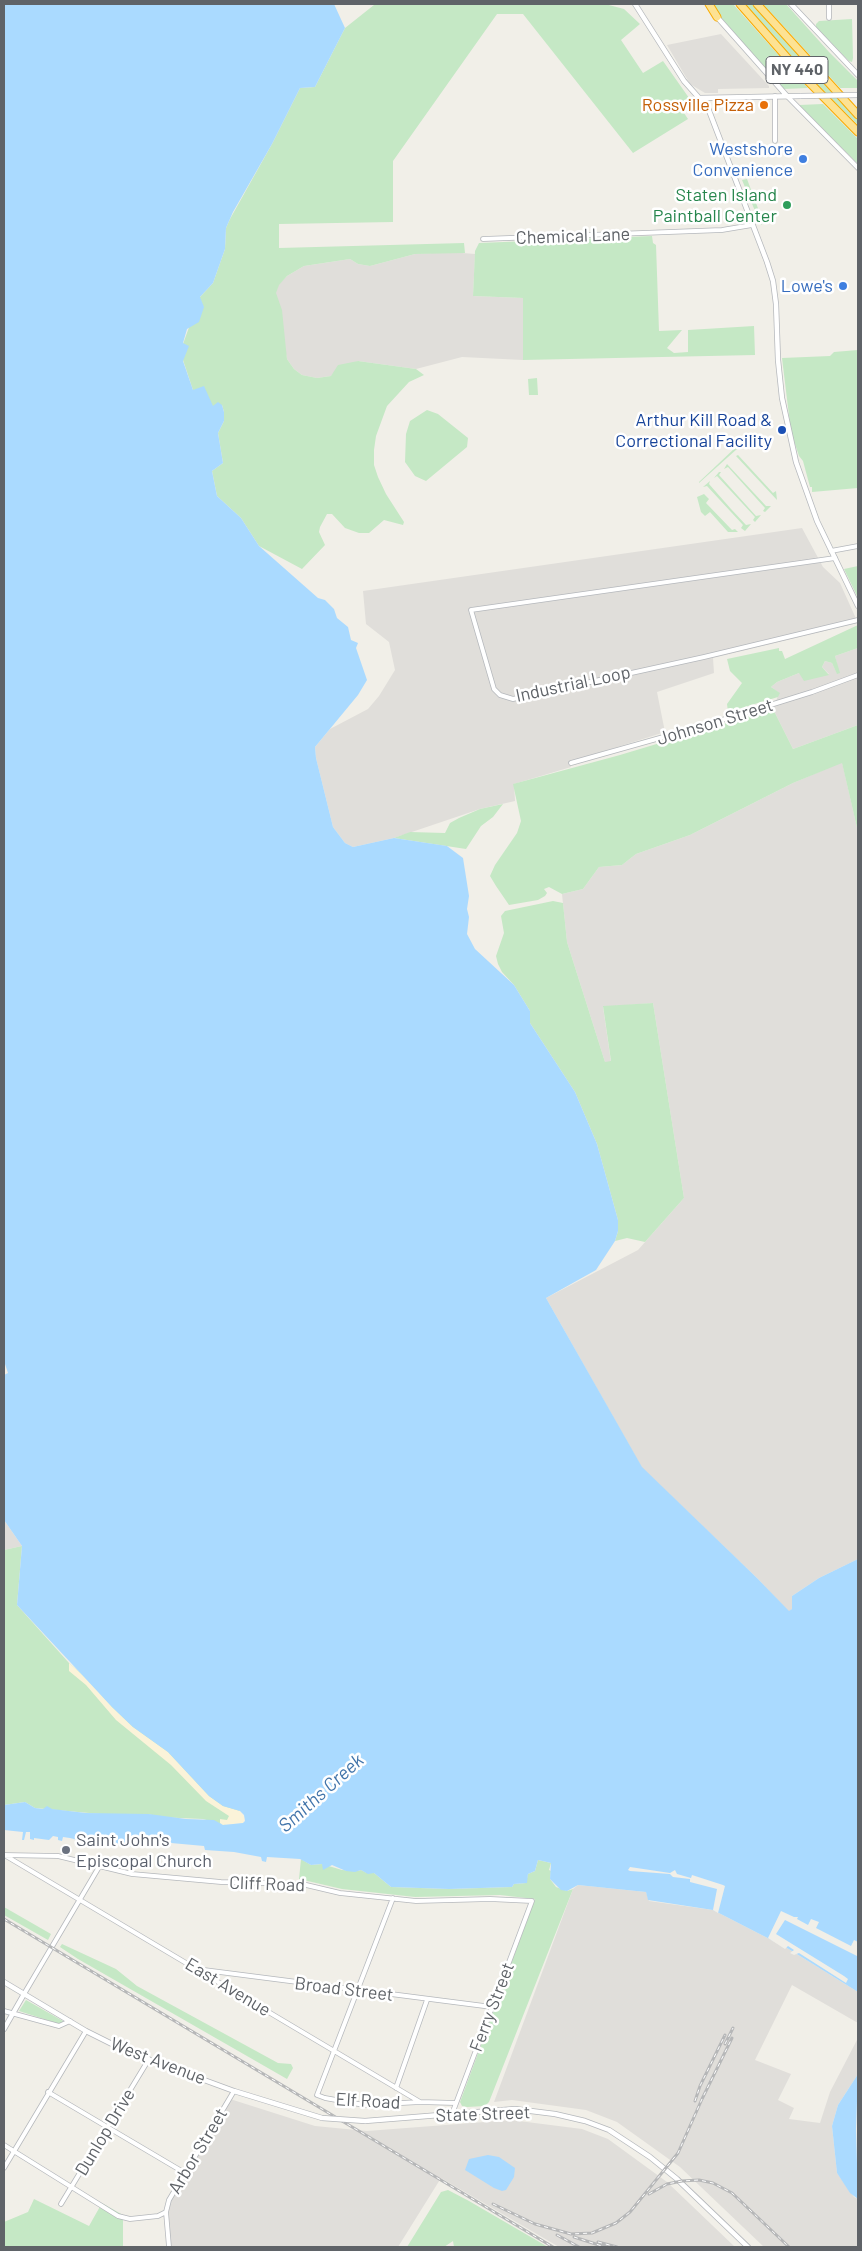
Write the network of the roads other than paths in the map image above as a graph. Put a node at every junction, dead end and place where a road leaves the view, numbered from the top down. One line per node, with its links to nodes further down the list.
1 (635, 4): 13 (street)
2 (708, 4): 7 (highway)
3 (740, 4): 15 (highway, NY 440)
4 (756, 4): 14 (highway, NY 440)
5 (792, 4): 9 (street)
6 (829, 4): 8 (street)
7 (717, 17): 12 (street)
8 (830, 18)
9 (858, 75)
10 (858, 95): 12 (street, bridge)
11 (775, 96): 12 (street); 13 (street); 16 (street)
12 (787, 96): 17 (street)
13 (700, 98): 18 (street)
14 (858, 114)
15 (858, 132)
16 (775, 142)
17 (858, 168)
18 (752, 225): 19 (street, Chemical Lane); 21 (street)
19 (483, 239)
20 (858, 546): 21 (street)
21 (831, 551): 22 (street)
22 (834, 558): 23 (street); 24 (street, Industrial Loop)
23 (858, 606)
24 (858, 620)
25 (858, 676): 26 (street, Johnson Street)
26 (571, 764)
27 (4, 1855): 28 (street, Cliff Road); 30 (street, East Avenue)
28 (99, 1867): 29 (street, Cliff Road); 30 (street)
29 (393, 1898): 31 (street, Cliff Road); 34 (street)
30 (81, 1899): 32 (street, East Avenue); 35 (street)
31 (532, 1901): 37 (street, Ferry Street)
32 (197, 1968): 34 (street, Broad Street); 43 (street, East Avenue)
33 (4, 1982): 35 (street, West Avenue)
34 (357, 1991): 36 (street, Broad Street); 43 (street)
35 (24, 1994): 39 (street); 40 (street, West Avenue)
36 (427, 2000): 37 (street, Broad Street); 45 (street)
37 (492, 2007): 49 (street, Ferry Street)
38 (4, 2011): 39 (street)
39 (13, 2013): 40 (street); 41 (street)
40 (70, 2021): 42 (street, West Avenue)
41 (4, 2029)
42 (86, 2031): 44 (street, West Avenue); 47 (street)
43 (334, 2051): 45 (street, East Avenue); 48 (street, Elf Road)
44 (149, 2059): 46 (street, West Avenue); 52 (street, Dunlop Drive)
45 (396, 2088): 48 (street, East Avenue)
46 (234, 2091): 51 (street, West Avenue); 56 (street, Arbor Street)
47 (48, 2092): 52 (street); 54 (street)
48 (420, 2102): 49 (street, East Avenue)
49 (456, 2103): 50 (street, Ferry Street)
50 (452, 2114): 51 (street, State Street, bridge); 61 (street, State Street)
51 (322, 2118)
52 (108, 2126): 56 (street); 57 (street, Dunlop Drive)
53 (4, 2146): 54 (street)
54 (13, 2151): 55 (street); 57 (street)
55 (4, 2168)
56 (185, 2173): 59 (street, Arbor Street)
57 (71, 2187): 58 (street, Dunlop Drive); 59 (street, Arbor Street)
58 (61, 2204)
59 (166, 2212): 60 (street, Arbor Street)
60 (169, 2247)
61 (748, 2247)

